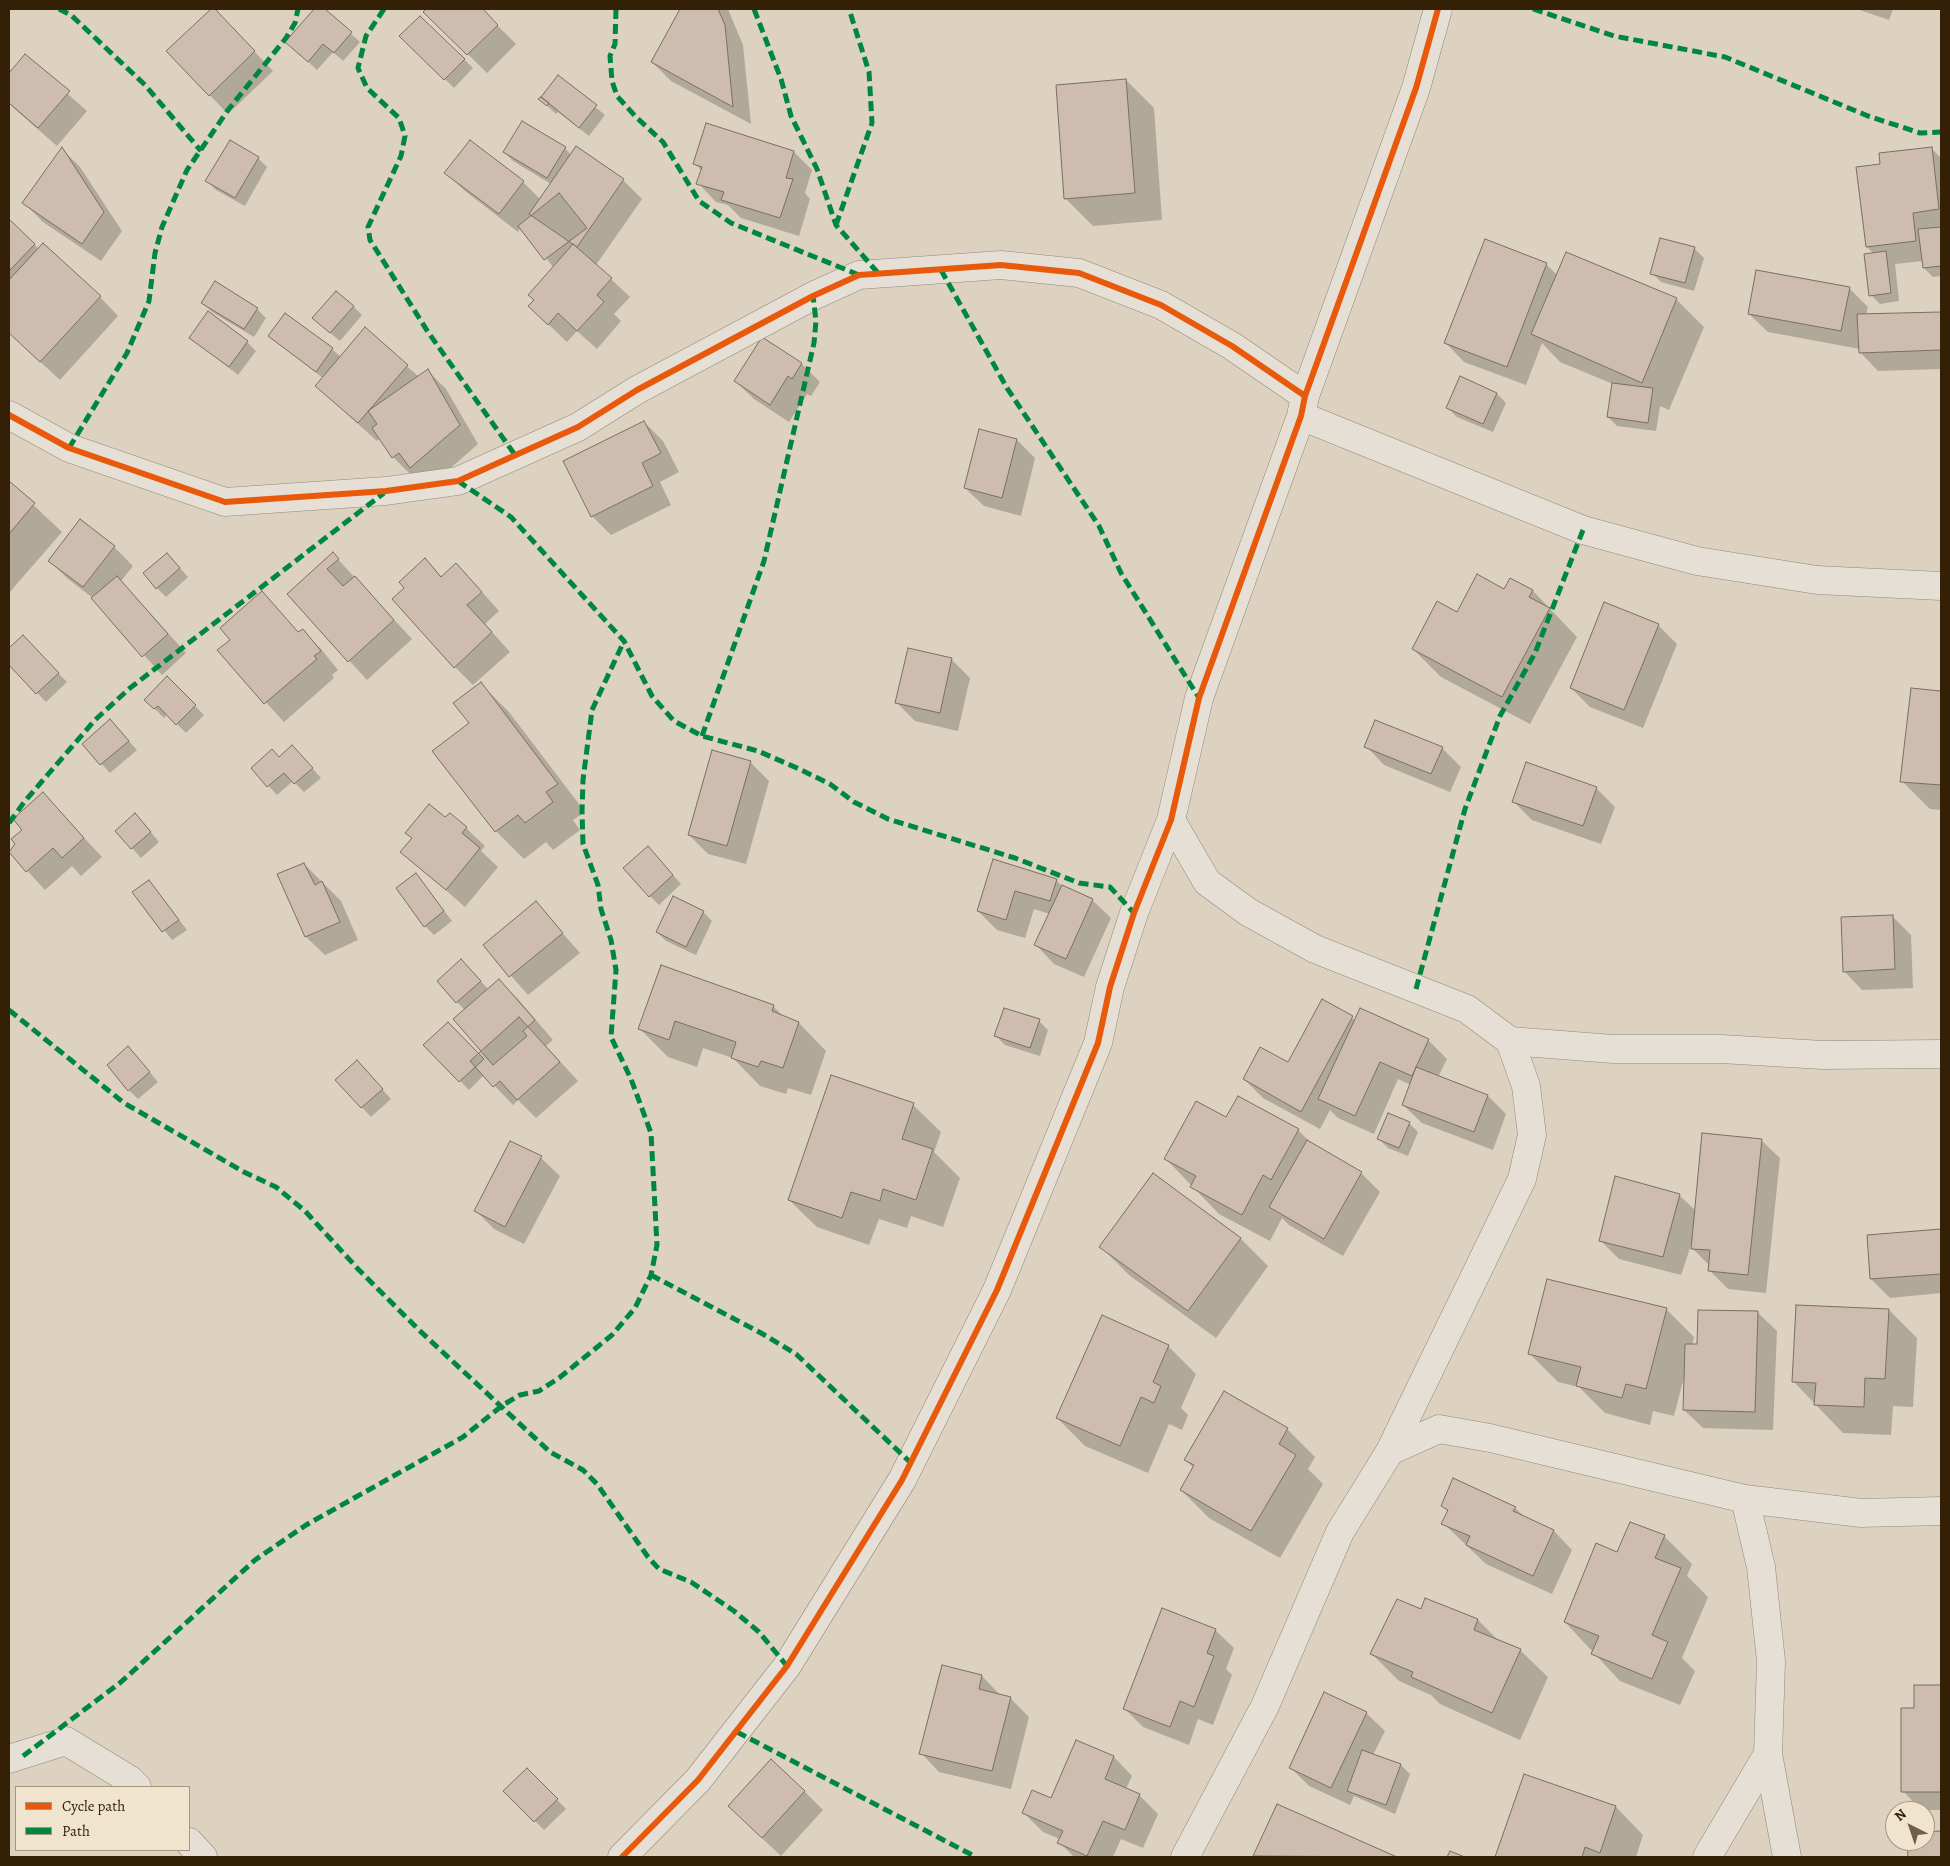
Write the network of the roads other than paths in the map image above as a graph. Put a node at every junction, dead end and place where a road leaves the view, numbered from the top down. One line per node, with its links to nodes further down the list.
1 (1438, 9): 2 (street)
2 (1303, 406): 3 (street); 4 (street); 5 (street)
3 (9, 415)
4 (1941, 586)
5 (1171, 820): 6 (street); 16 (street)
6 (1510, 1041): 7 (street); 8 (street)
7 (1941, 1054)
8 (1390, 1451): 9 (street); 17 (street)
9 (1745, 1499): 10 (street); 11 (street)
10 (1941, 1511)
11 (1768, 1754): 18 (street); 19 (street)
12 (9, 1759): 13 (street)
13 (136, 1786)
14 (190, 1843): 15 (street)
15 (203, 1857)
16 (622, 1857)
17 (1185, 1857)
18 (1707, 1857)
19 (1787, 1857)

